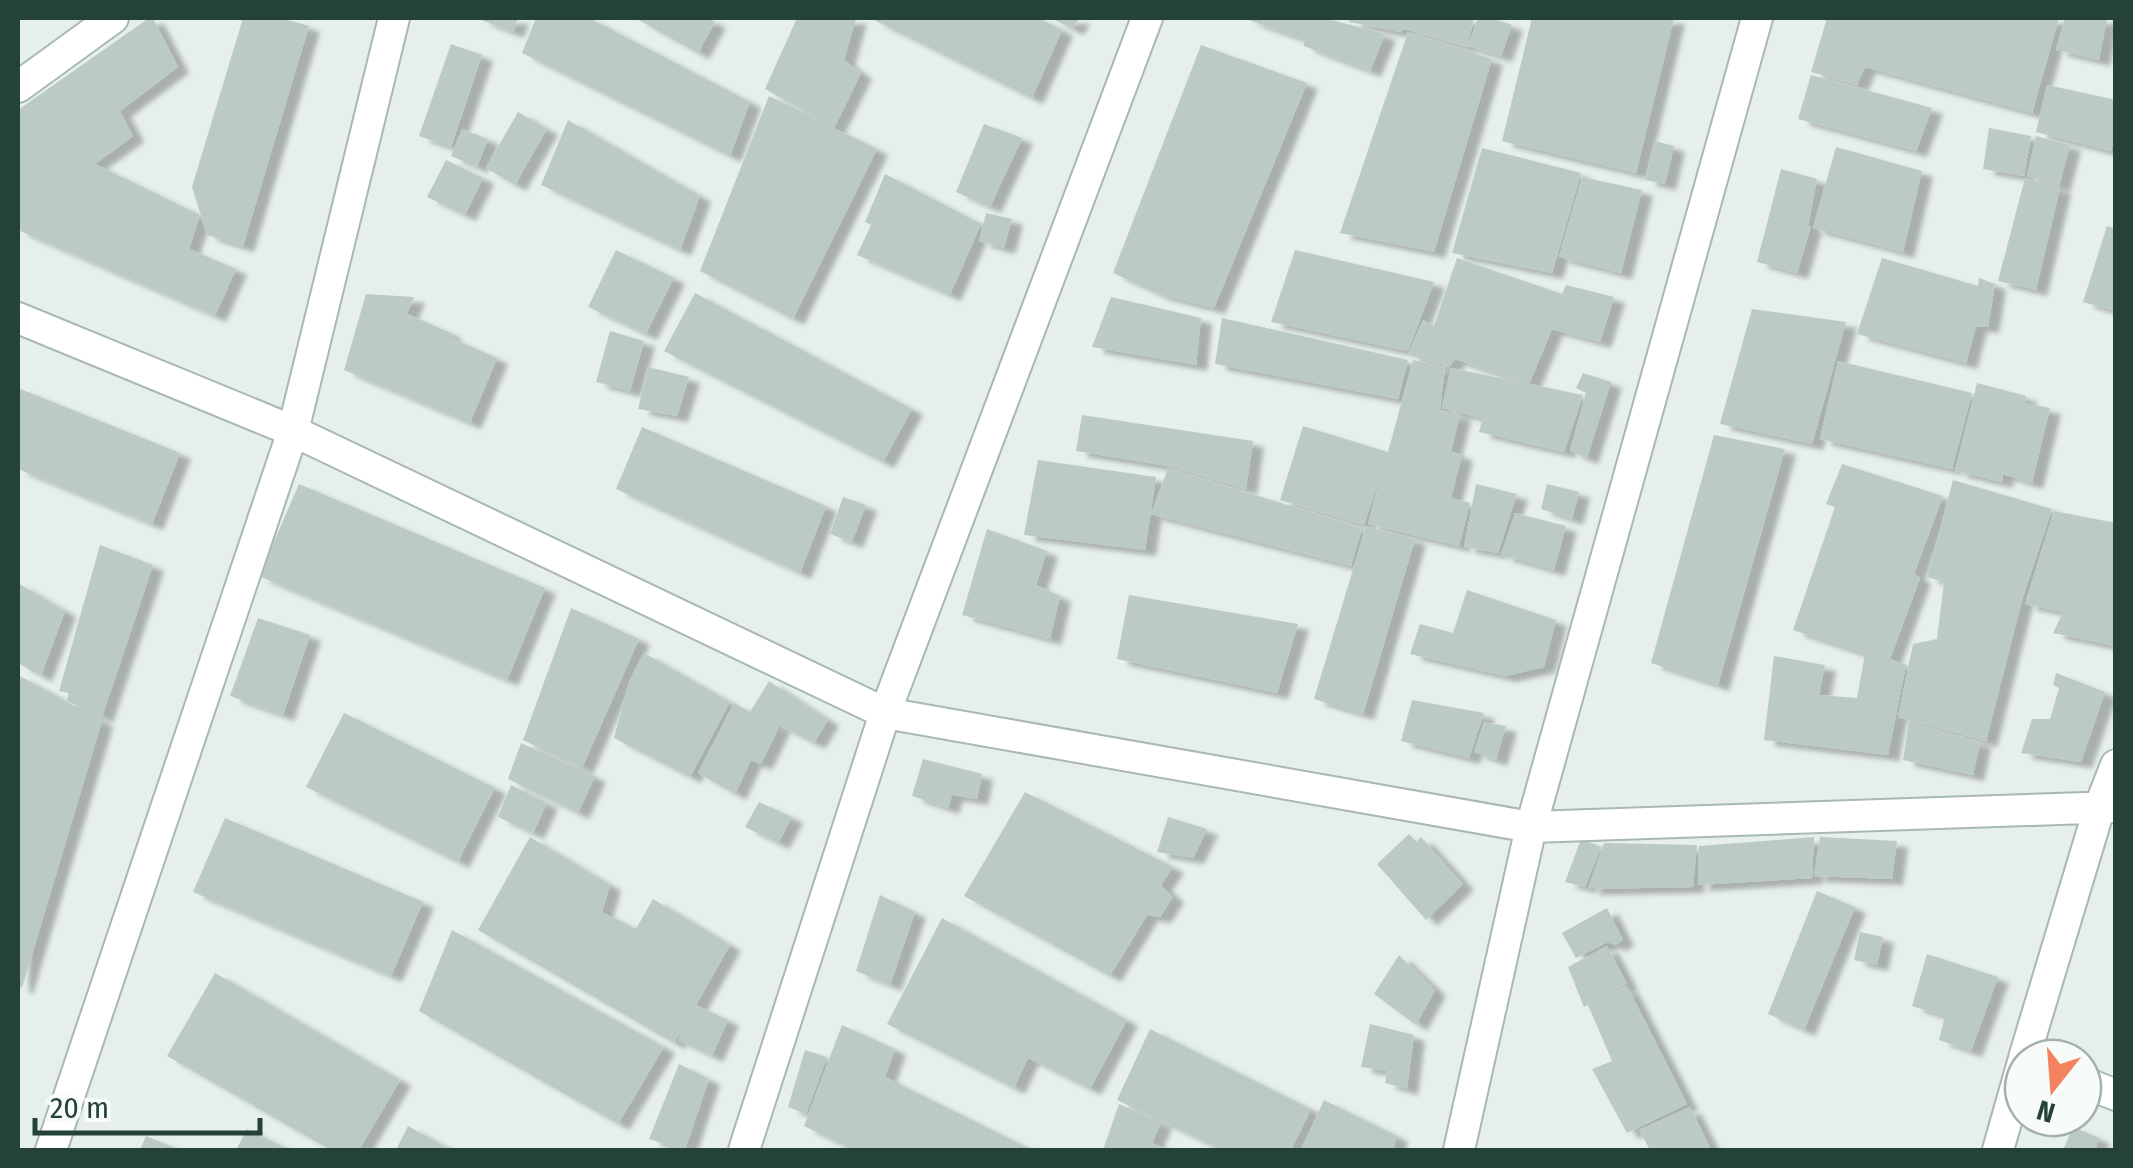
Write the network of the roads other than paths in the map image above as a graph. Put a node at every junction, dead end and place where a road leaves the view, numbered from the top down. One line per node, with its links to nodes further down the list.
1 (113, 18): 5 (street)
2 (394, 18): 7 (street)
3 (1147, 18): 8 (street)
4 (1757, 18): 11 (street)
5 (18, 87)
6 (18, 318): 7 (street)
7 (293, 431): 8 (street); 13 (street)
8 (885, 713): 11 (street); 14 (street)
9 (2116, 765): 10 (street)
10 (2108, 806): 11 (street); 12 (street)
11 (1531, 827): 15 (street)
12 (2031, 1038)
13 (51, 1150)
14 (744, 1150)
15 (1459, 1150)

